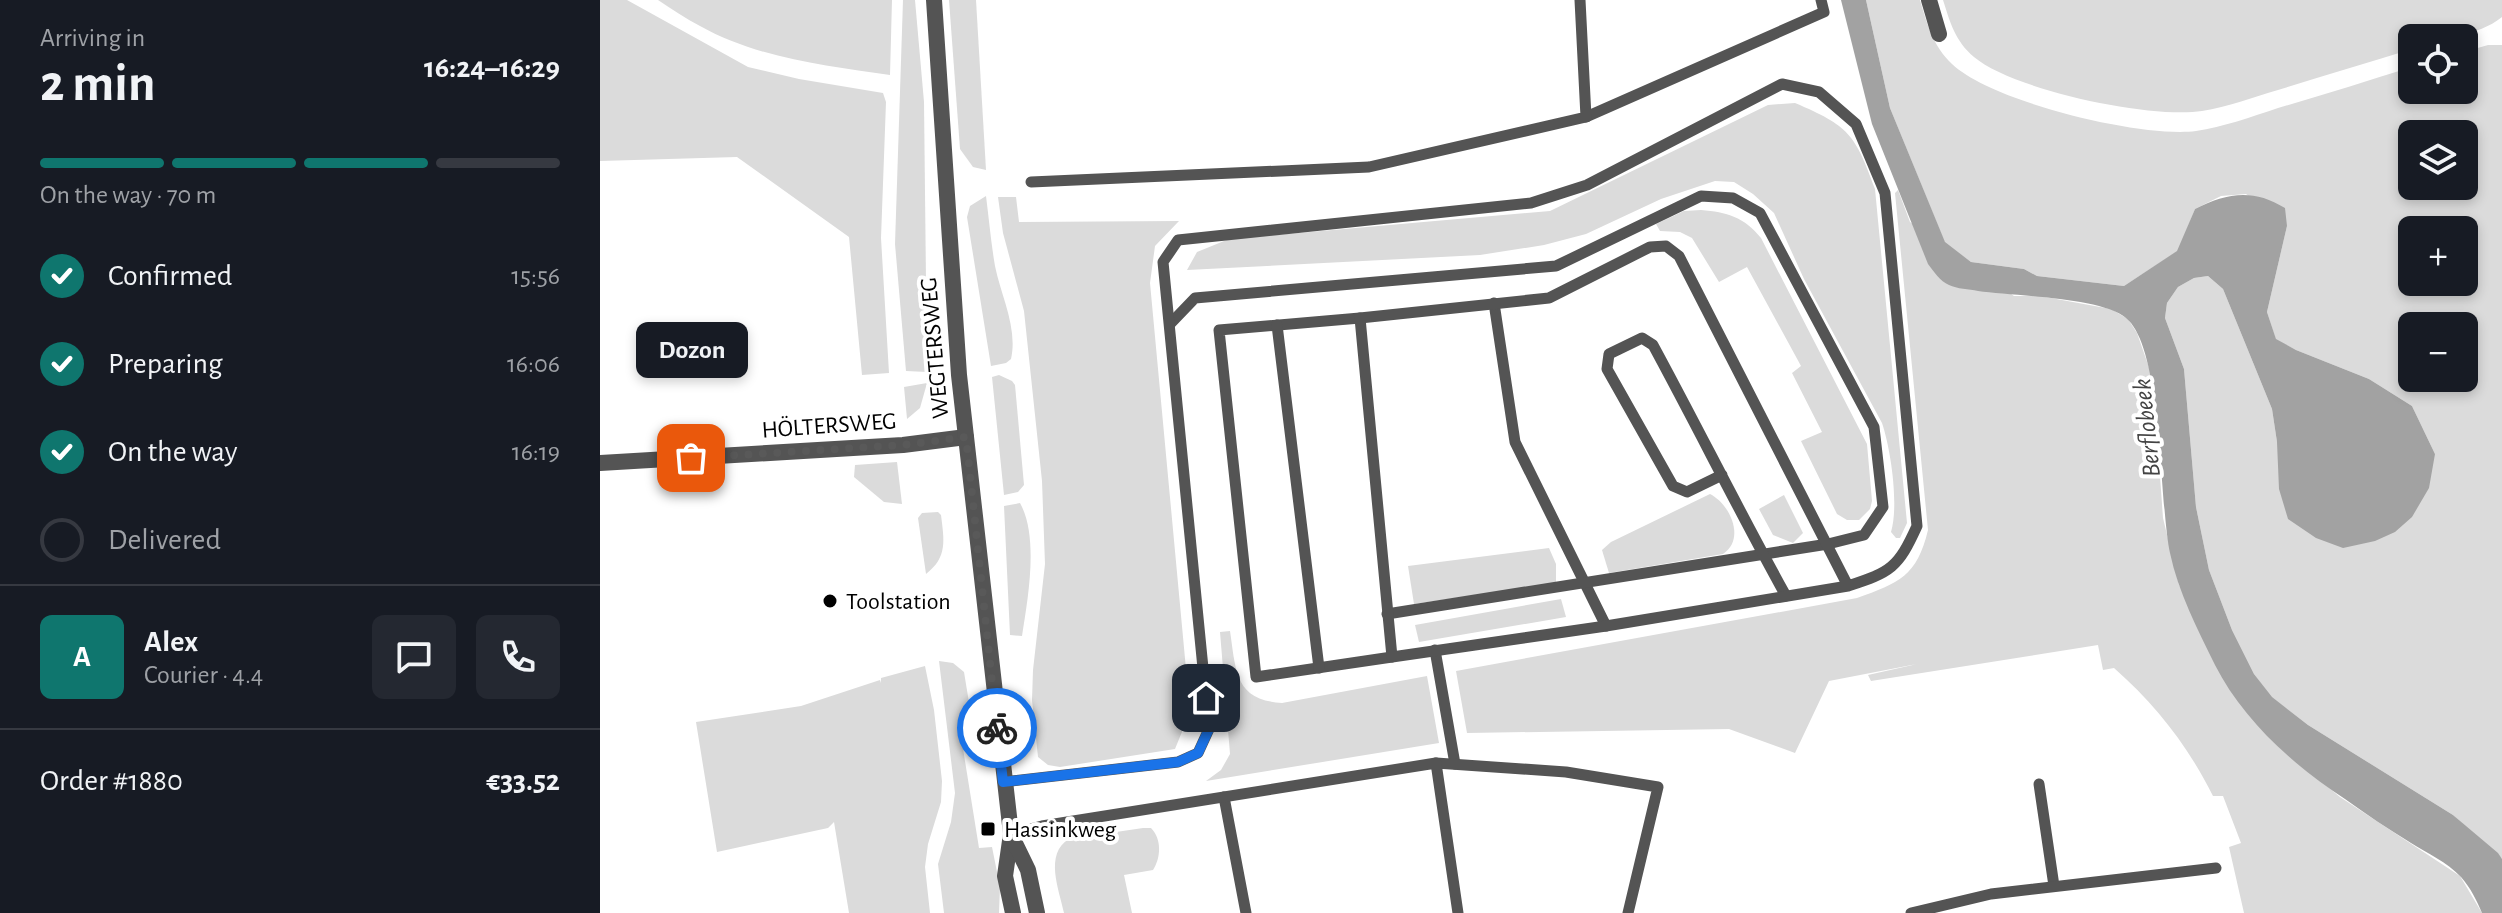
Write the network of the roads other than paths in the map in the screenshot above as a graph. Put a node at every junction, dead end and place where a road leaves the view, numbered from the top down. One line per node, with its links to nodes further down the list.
1 (934, 0): 12 (street, WEGTERSWEG)
2 (1580, 0): 6 (lane)
3 (1821, 0): 6 (lane)
4 (1929, 0): 5 (street)
5 (1939, 34)
6 (1586, 117): 7 (lane)
7 (1031, 182)
8 (1494, 303): 9 (lane); 15 (lane); 17 (lane)
9 (1360, 318): 11 (lane); 20 (lane)
10 (1171, 323): 15 (lane); 18 (lane); 27 (lane)
11 (1277, 325): 24 (lane); 24 (lane)
12 (966, 437): 13 (street, HÖLTERSWEG); 27 (street, WEGTERSWEG)
13 (600, 463)
14 (1722, 475): 14 (lane); 16 (lane)
15 (1828, 544): 16 (lane); 18 (lane)
16 (1764, 555): 17 (lane); 19 (lane)
17 (1587, 584): 20 (lane); 21 (lane)
18 (1848, 586): 19 (lane)
19 (1786, 596): 21 (lane)
20 (1387, 614): 23 (lane)
21 (1606, 626): 22 (lane)
22 (1435, 650): 23 (lane); 26 (lane)
23 (1392, 657): 24 (lane)
24 (1319, 668)
25 (1436, 763): 26 (lane); 29 (lane); 36 (lane)
26 (1455, 764): 37 (lane)
27 (1003, 782): 30 (street, WEGTERSWEG)
28 (2039, 784): 32 (lane)
29 (1224, 797): 30 (lane); 35 (lane)
30 (1011, 834): 33 (street, WEGTERSWEG); 34 (street, WEGTERSWEG)
31 (2216, 868): 32 (lane)
32 (2054, 886): 38 (lane)
33 (1013, 913)
34 (1037, 913)
35 (1246, 913)
36 (1458, 913)
37 (1628, 913)
38 (1911, 913)

